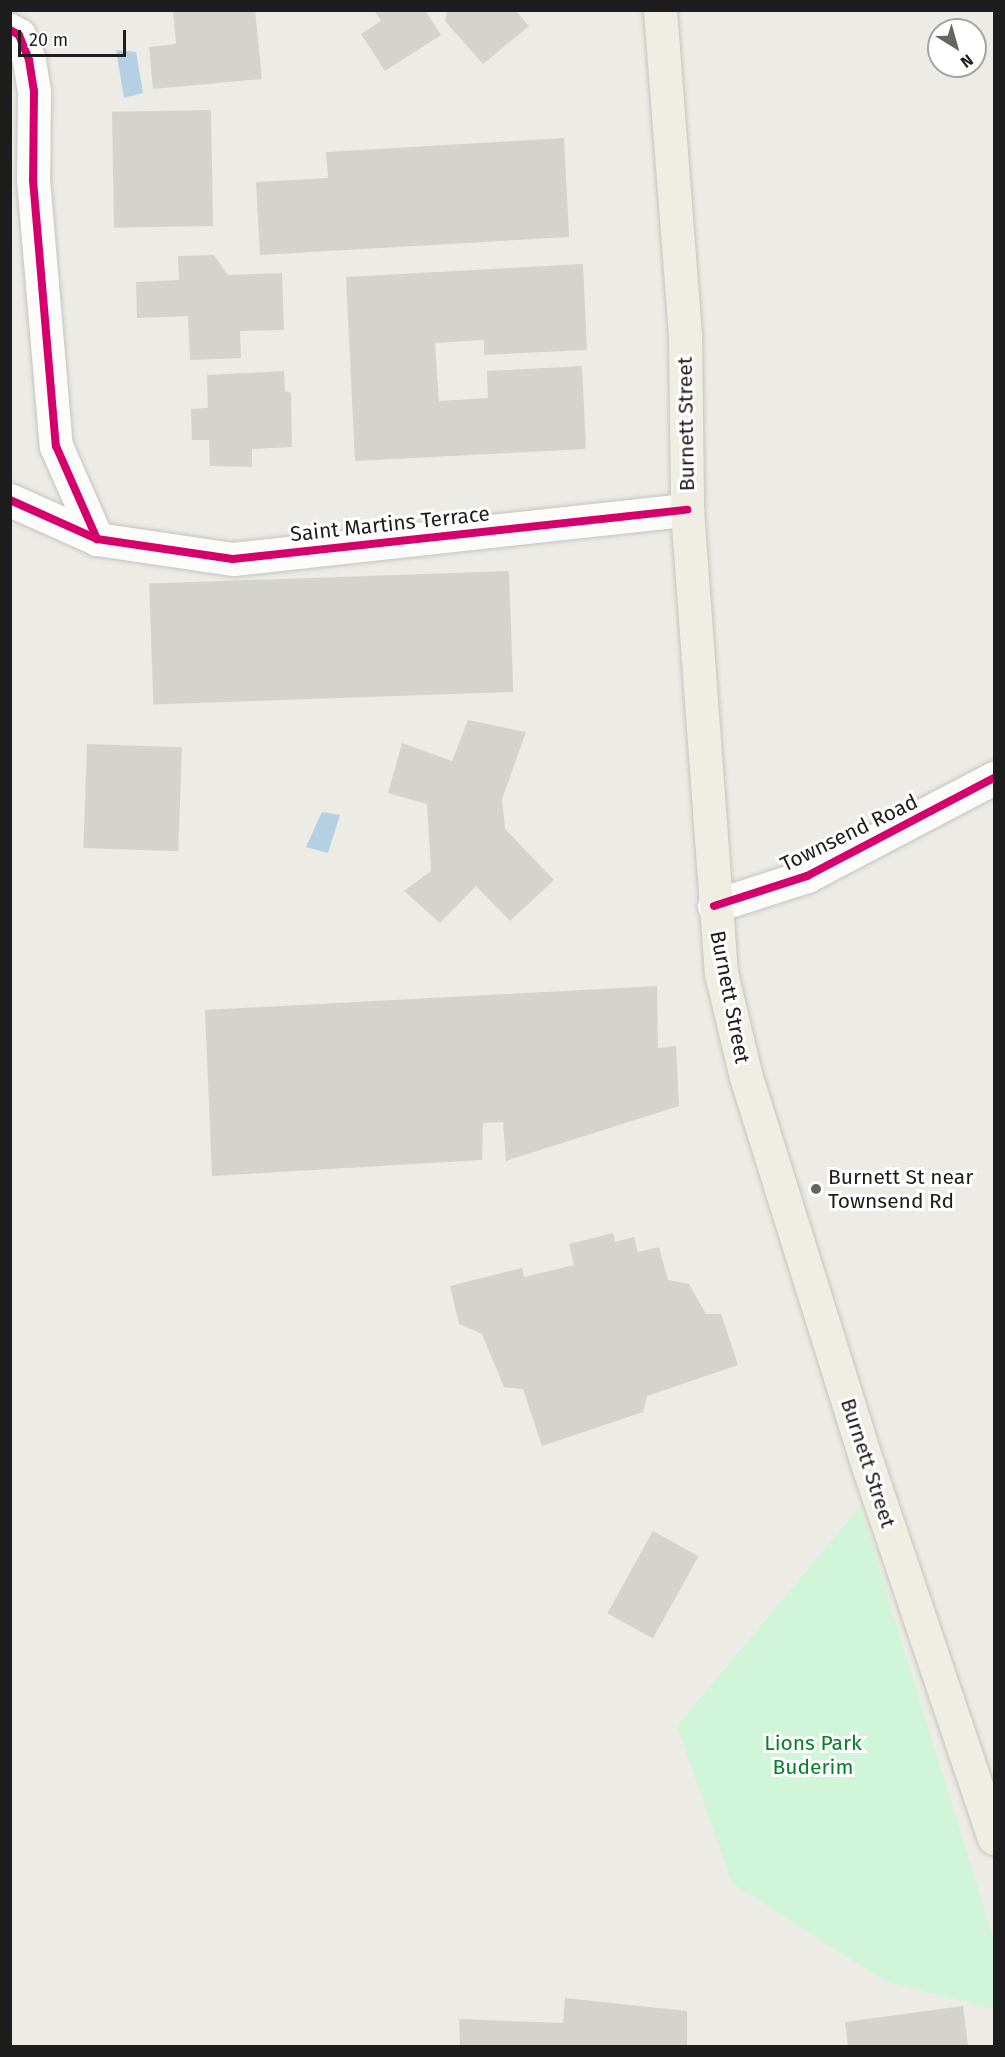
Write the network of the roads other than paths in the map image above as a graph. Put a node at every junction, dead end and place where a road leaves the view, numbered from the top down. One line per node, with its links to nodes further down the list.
1 (660, 10): 4 (main road, Burnett Street)
2 (10, 30): 5 (street)
3 (10, 500): 5 (street, Saint Martins Terrace)
4 (687, 510): 5 (street, Saint Martins Terrace); 7 (main road, Burnett Street)
5 (97, 539)
6 (994, 778): 7 (street, Townsend Road)
7 (714, 906): 8 (main road, Burnett Street)
8 (994, 1838)

